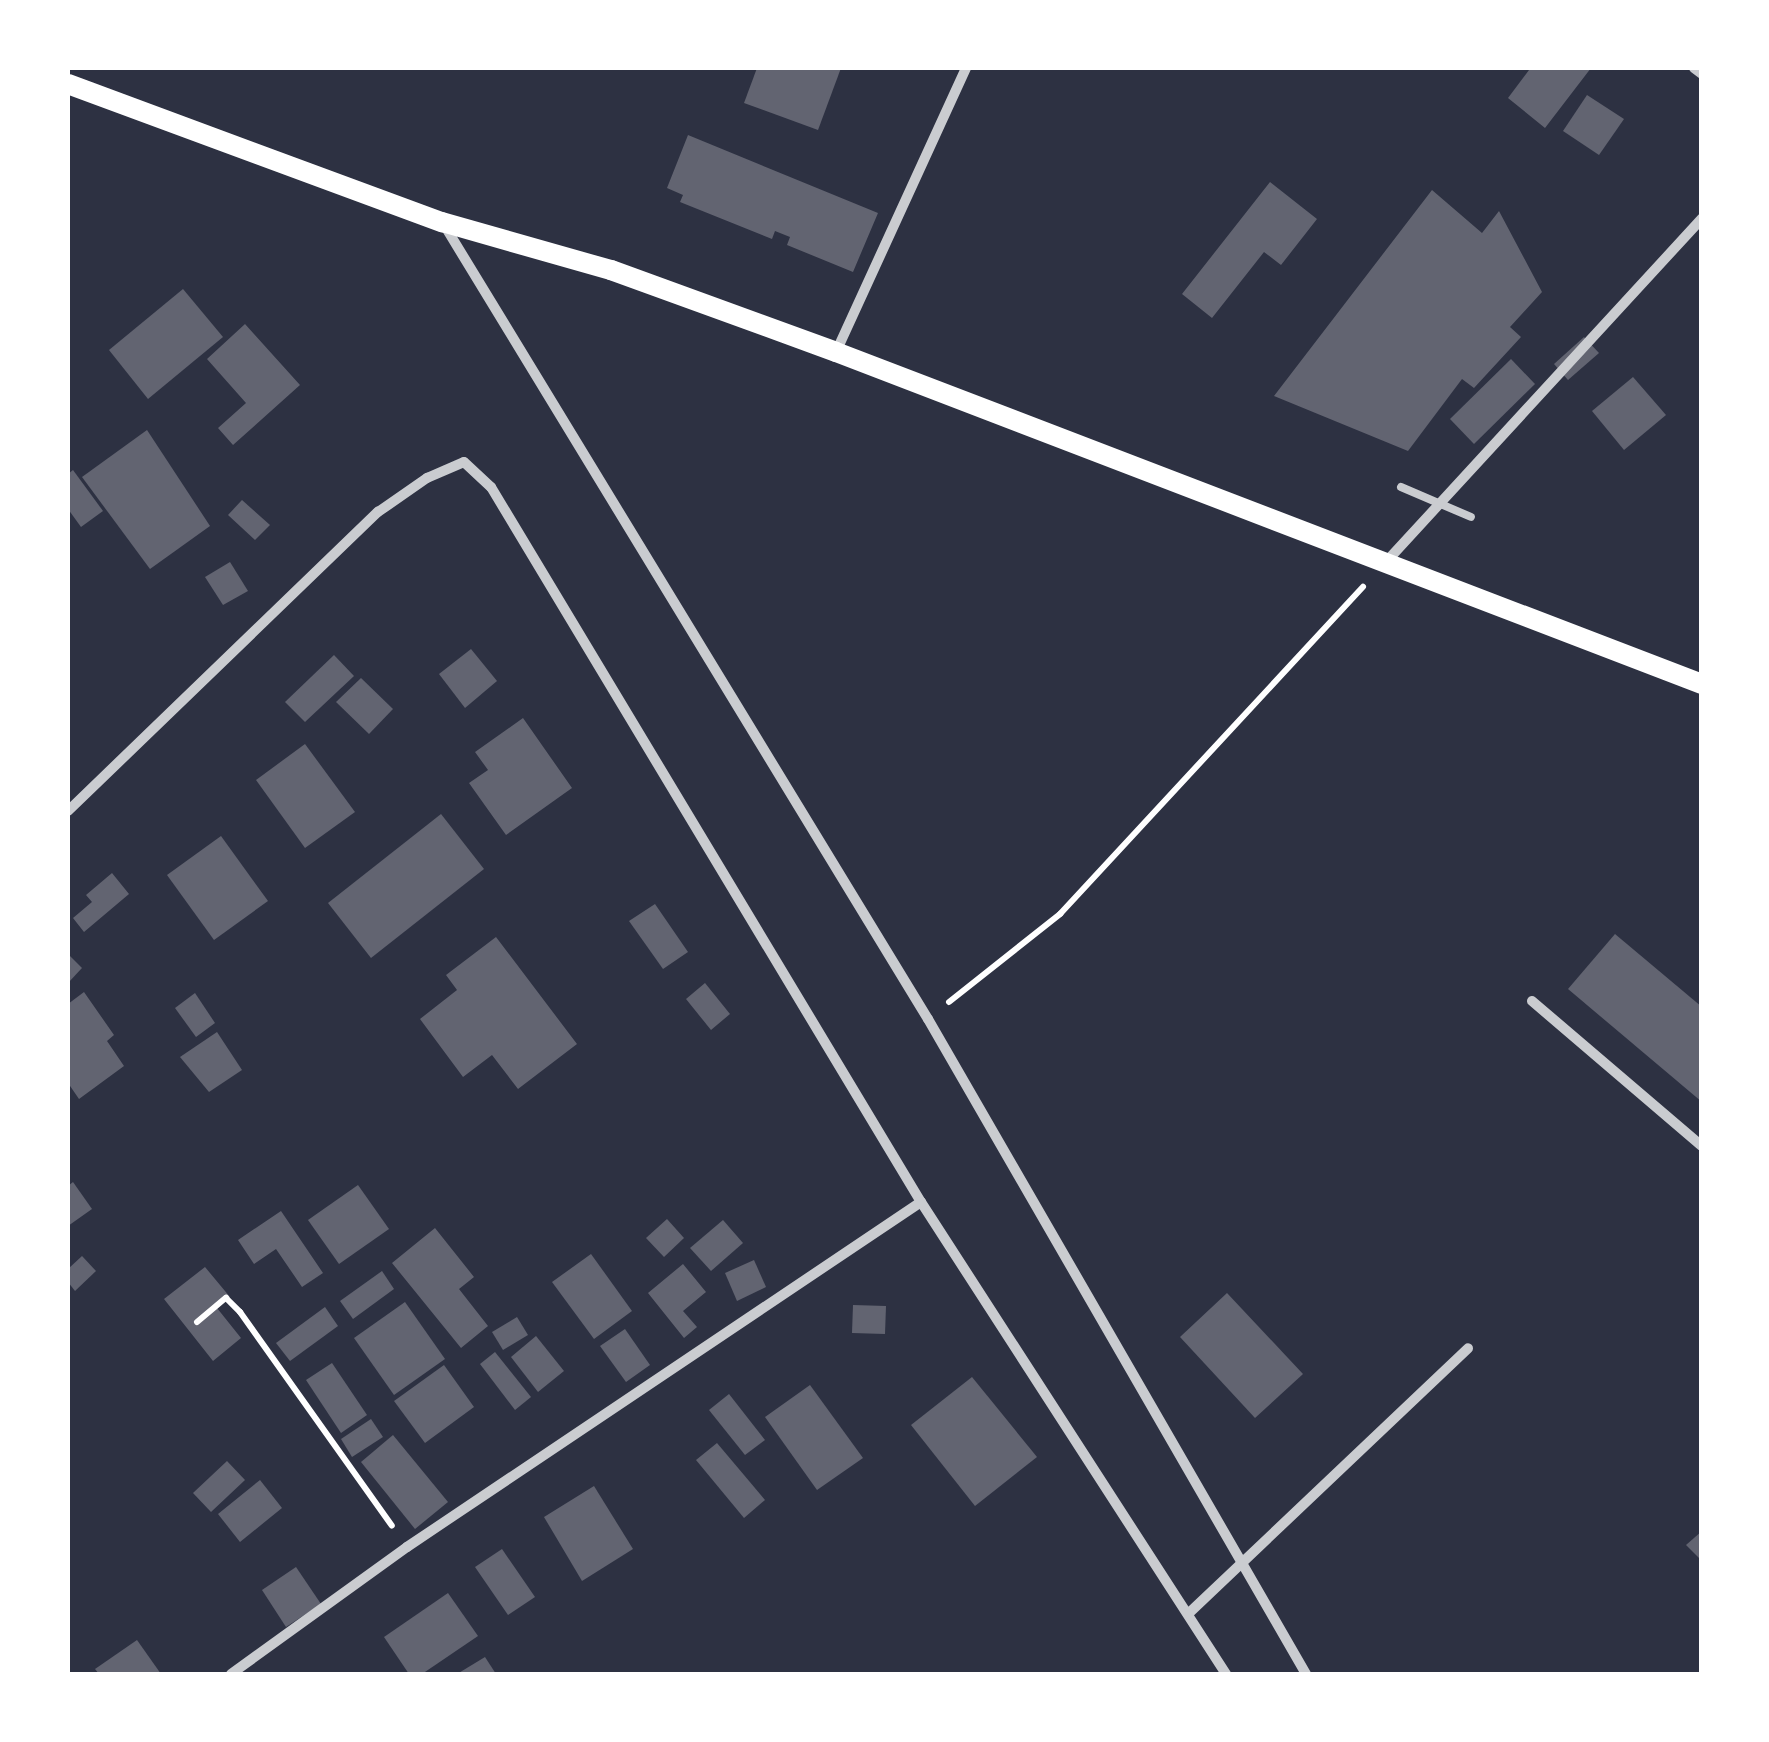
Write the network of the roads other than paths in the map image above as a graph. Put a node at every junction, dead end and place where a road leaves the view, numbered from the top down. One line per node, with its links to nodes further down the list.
1 (966, 68): 7 (street)
2 (1694, 68): 3 (street)
3 (1702, 74)
4 (68, 84): 6 (main road)
5 (1702, 218): 9 (street)
6 (442, 222): 7 (main road); 18 (street)
7 (836, 352): 11 (main road)
8 (1400, 488): 9 (lane)
9 (1438, 503): 10 (lane); 11 (street)
10 (1470, 517)
11 (1385, 563): 12 (main road)
12 (1702, 684)
13 (68, 811): 16 (street)
14 (1532, 1001): 15 (street)
15 (1702, 1146)
16 (922, 1202): 19 (street); 20 (street)
17 (1468, 1348): 18 (street)
18 (1240, 1566): 19 (street); 22 (street)
19 (1188, 1614): 21 (street)
20 (230, 1674)
21 (1226, 1674)
22 (1306, 1674)

